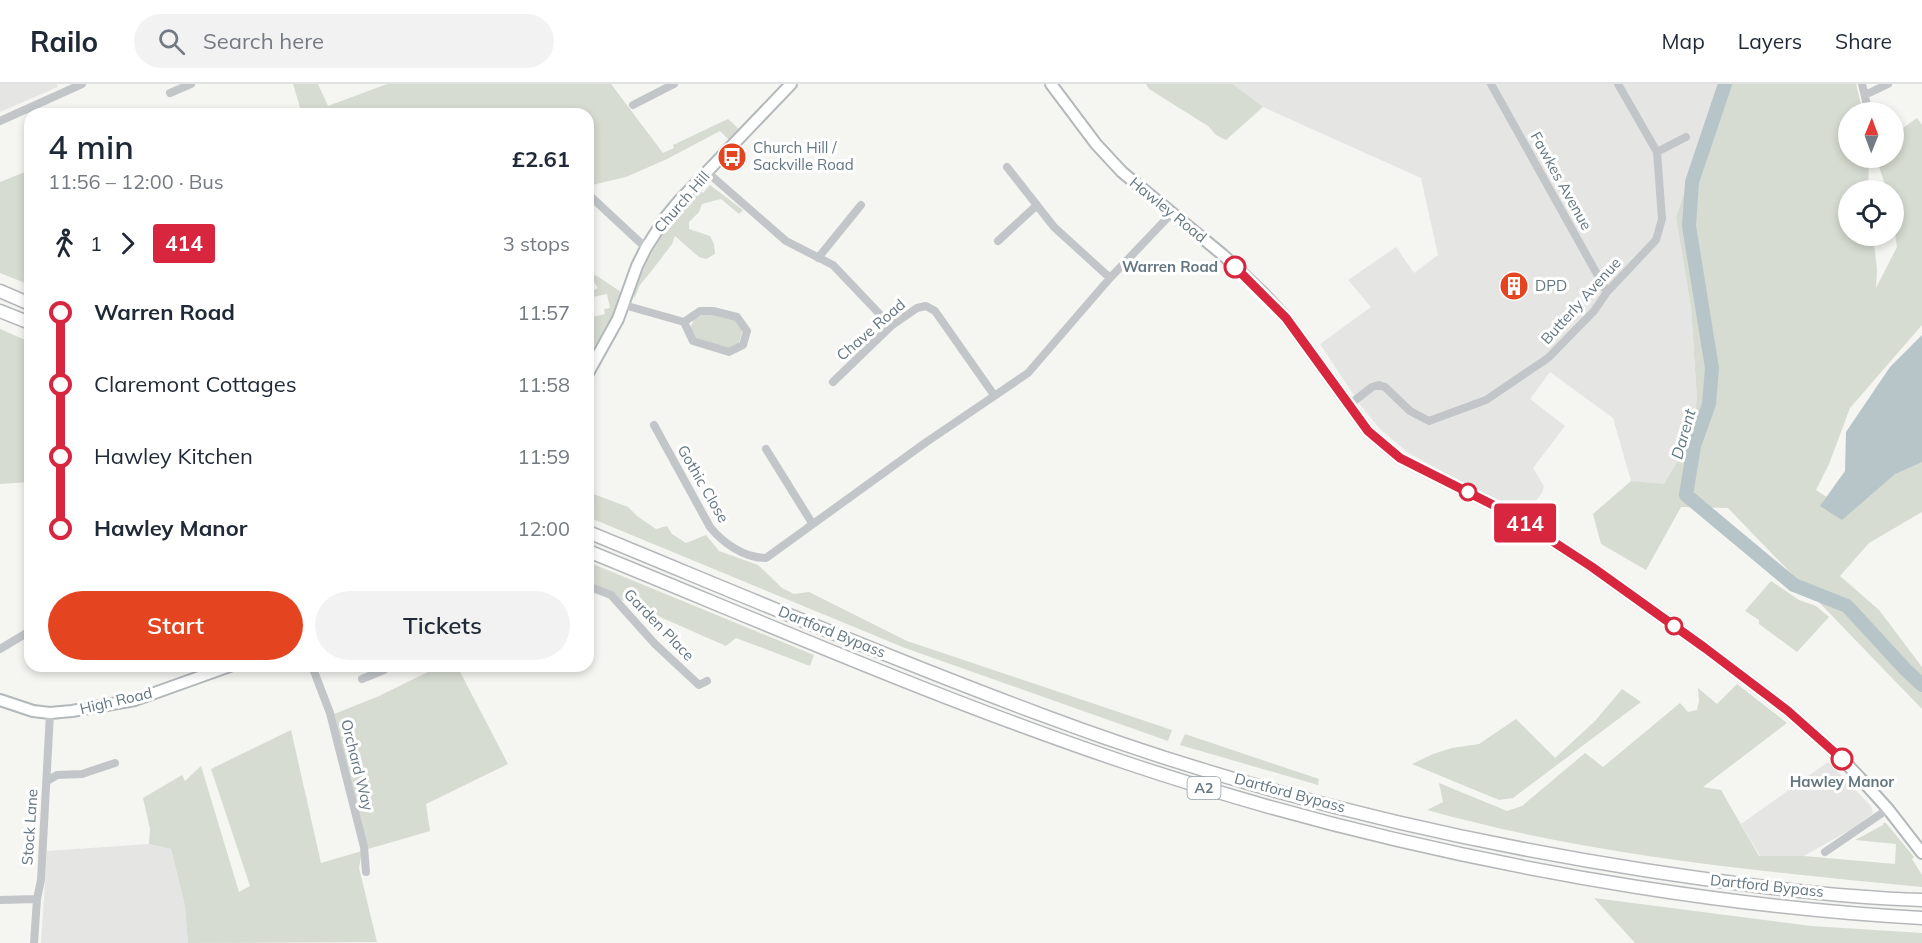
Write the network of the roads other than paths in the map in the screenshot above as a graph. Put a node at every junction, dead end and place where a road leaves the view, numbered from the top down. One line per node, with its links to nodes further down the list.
1 (82, 84): 14 (street)
2 (191, 84): 10 (street)
3 (674, 84): 13 (street)
4 (791, 84): 20 (main road, Church Hill)
5 (1051, 84): 24 (main road, Hawley Road)
6 (1491, 84): 30 (street, Fawkes Avenue)
7 (1618, 84): 18 (street, Butterly Avenue)
8 (1862, 84): 11 (street)
9 (1888, 84): 11 (street)
10 (170, 93)
11 (1865, 95): 12 (street)
12 (1866, 102)
13 (633, 105)
14 (29, 108)
15 (24, 110): 16 (street)
16 (0, 121)
17 (1686, 137): 18 (street)
18 (1657, 152): 30 (street, Butterly Avenue)
19 (1007, 167): 23 (street)
20 (707, 172): 26 (main road, Church Hill); 27 (street)
21 (594, 200): 26 (street)
22 (861, 205): 27 (street)
23 (1037, 205): 25 (street); 28 (street)
24 (1172, 213): 28 (street); 40 (main road, Hawley Road)
25 (998, 241)
26 (646, 248): 32 (main road, Church Hill)
27 (818, 258): 36 (street)
28 (1110, 278): 39 (street)
29 (0, 291): 31 (highway)
30 (1607, 292): 40 (street, Butterly Avenue)
31 (24, 301)
32 (624, 304): 35 (street); 37 (main road, Church Hill)
33 (0, 311): 34 (highway)
34 (24, 321)
35 (684, 322): 35 (street)
36 (891, 326): 38 (street, Chave Road); 39 (street, Chave Road)
37 (594, 363)
38 (833, 382)
39 (994, 395): 43 (street)
40 (1349, 405): 58 (main road, Hawley Road)
41 (654, 425): 43 (street, Gothic Close)
42 (766, 448): 43 (street)
43 (812, 523)
44 (594, 534): 64 (highway, Dartford Bypass / A2)
45 (594, 553): 65 (highway, Dartford Bypass / A2)
46 (594, 588): 53 (street, Garden Place)
47 (24, 635): 48 (street)
48 (0, 649)
49 (213, 672): 55 (main road, High Road)
50 (314, 672): 61 (street, Orchard Way)
51 (379, 672): 52 (street)
52 (362, 679)
53 (706, 681)
54 (0, 700): 55 (main road, High Road)
55 (50, 713): 57 (street, Stock Lane)
56 (115, 763): 57 (street)
57 (47, 781): 62 (street, Stock Lane)
58 (1888, 809): 59 (street); 60 (main road, Hawley Road)
59 (1825, 852)
60 (1922, 853)
61 (366, 872)
62 (37, 899): 63 (street); 66 (street, Stock Lane)
63 (0, 900)
64 (1922, 900)
65 (1922, 918)
66 (34, 943)

